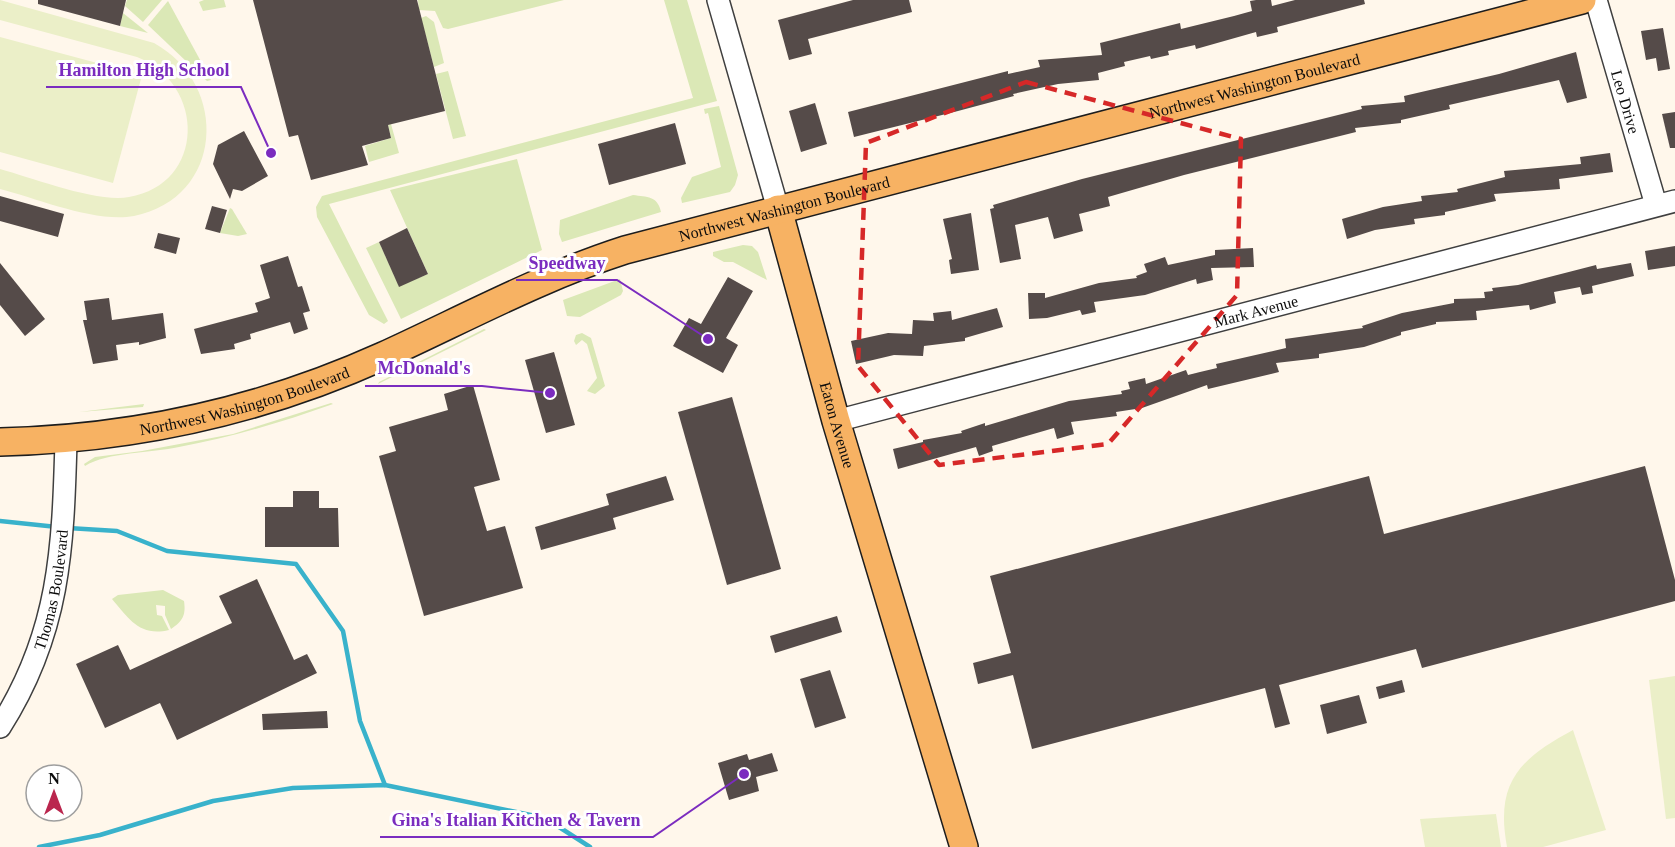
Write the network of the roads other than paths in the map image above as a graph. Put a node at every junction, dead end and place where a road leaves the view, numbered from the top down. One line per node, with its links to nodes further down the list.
1 (718, 0): 5 (street, Eaton Avenue)
2 (1582, 0): 5 (main road, Northwest Washington Boulevard)
3 (1596, 0): 4 (street, Leo Drive)
4 (1666, 203): 6 (street, Mark Avenue)
5 (778, 209): 6 (main road, Eaton Avenue); 7 (main road, Northwest Washington Boulevard)
6 (836, 421): 10 (main road, Eaton Avenue)
7 (66, 441): 8 (main road, Northwest Washington Boulevard); 9 (street, Thomas Boulevard)
8 (0, 442)
9 (0, 728)
10 (964, 847)

